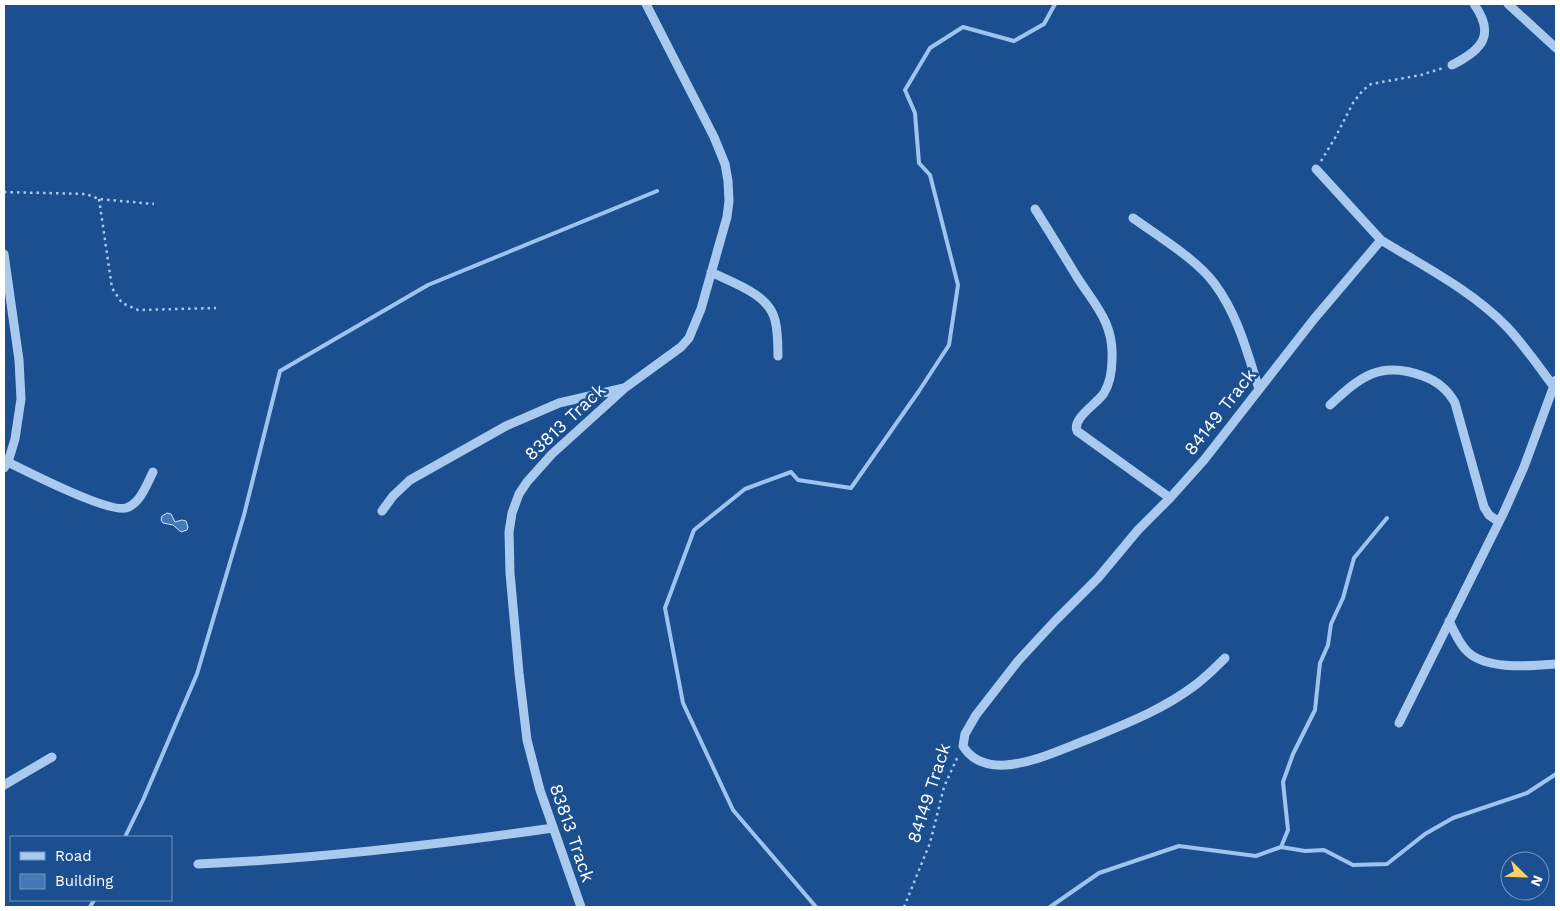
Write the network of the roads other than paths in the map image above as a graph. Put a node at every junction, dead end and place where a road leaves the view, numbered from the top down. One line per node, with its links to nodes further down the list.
1 (646, 4): 11 (street, 83813 Track)
2 (1474, 4): 5 (street)
3 (1508, 4): 4 (street)
4 (1556, 48)
5 (1452, 65)
6 (1316, 169): 9 (street)
7 (1035, 209): 19 (street)
8 (1134, 218): 15 (street)
9 (1381, 240): 13 (street); 15 (street, 84149 Track)
10 (4, 254): 17 (street)
11 (711, 272): 12 (street); 14 (street, 83813 Track)
12 (778, 356)
13 (1555, 384): 21 (street)
14 (626, 387): 20 (street); 28 (street, 83813 Track)
15 (1259, 389): 19 (street, 84149 Track)
16 (1330, 405): 21 (street)
17 (6, 465): 18 (street)
18 (153, 472)
19 (1170, 498): 23 (street, 84149 Track)
20 (382, 511)
21 (1499, 522): 22 (street)
22 (1449, 621): 24 (street); 25 (street)
23 (1224, 658)
24 (1556, 664)
25 (1399, 723)
26 (52, 757): 27 (street)
27 (4, 785)
28 (553, 828): 29 (street); 30 (street, 83813 Track)
29 (198, 864)
30 (581, 907)

